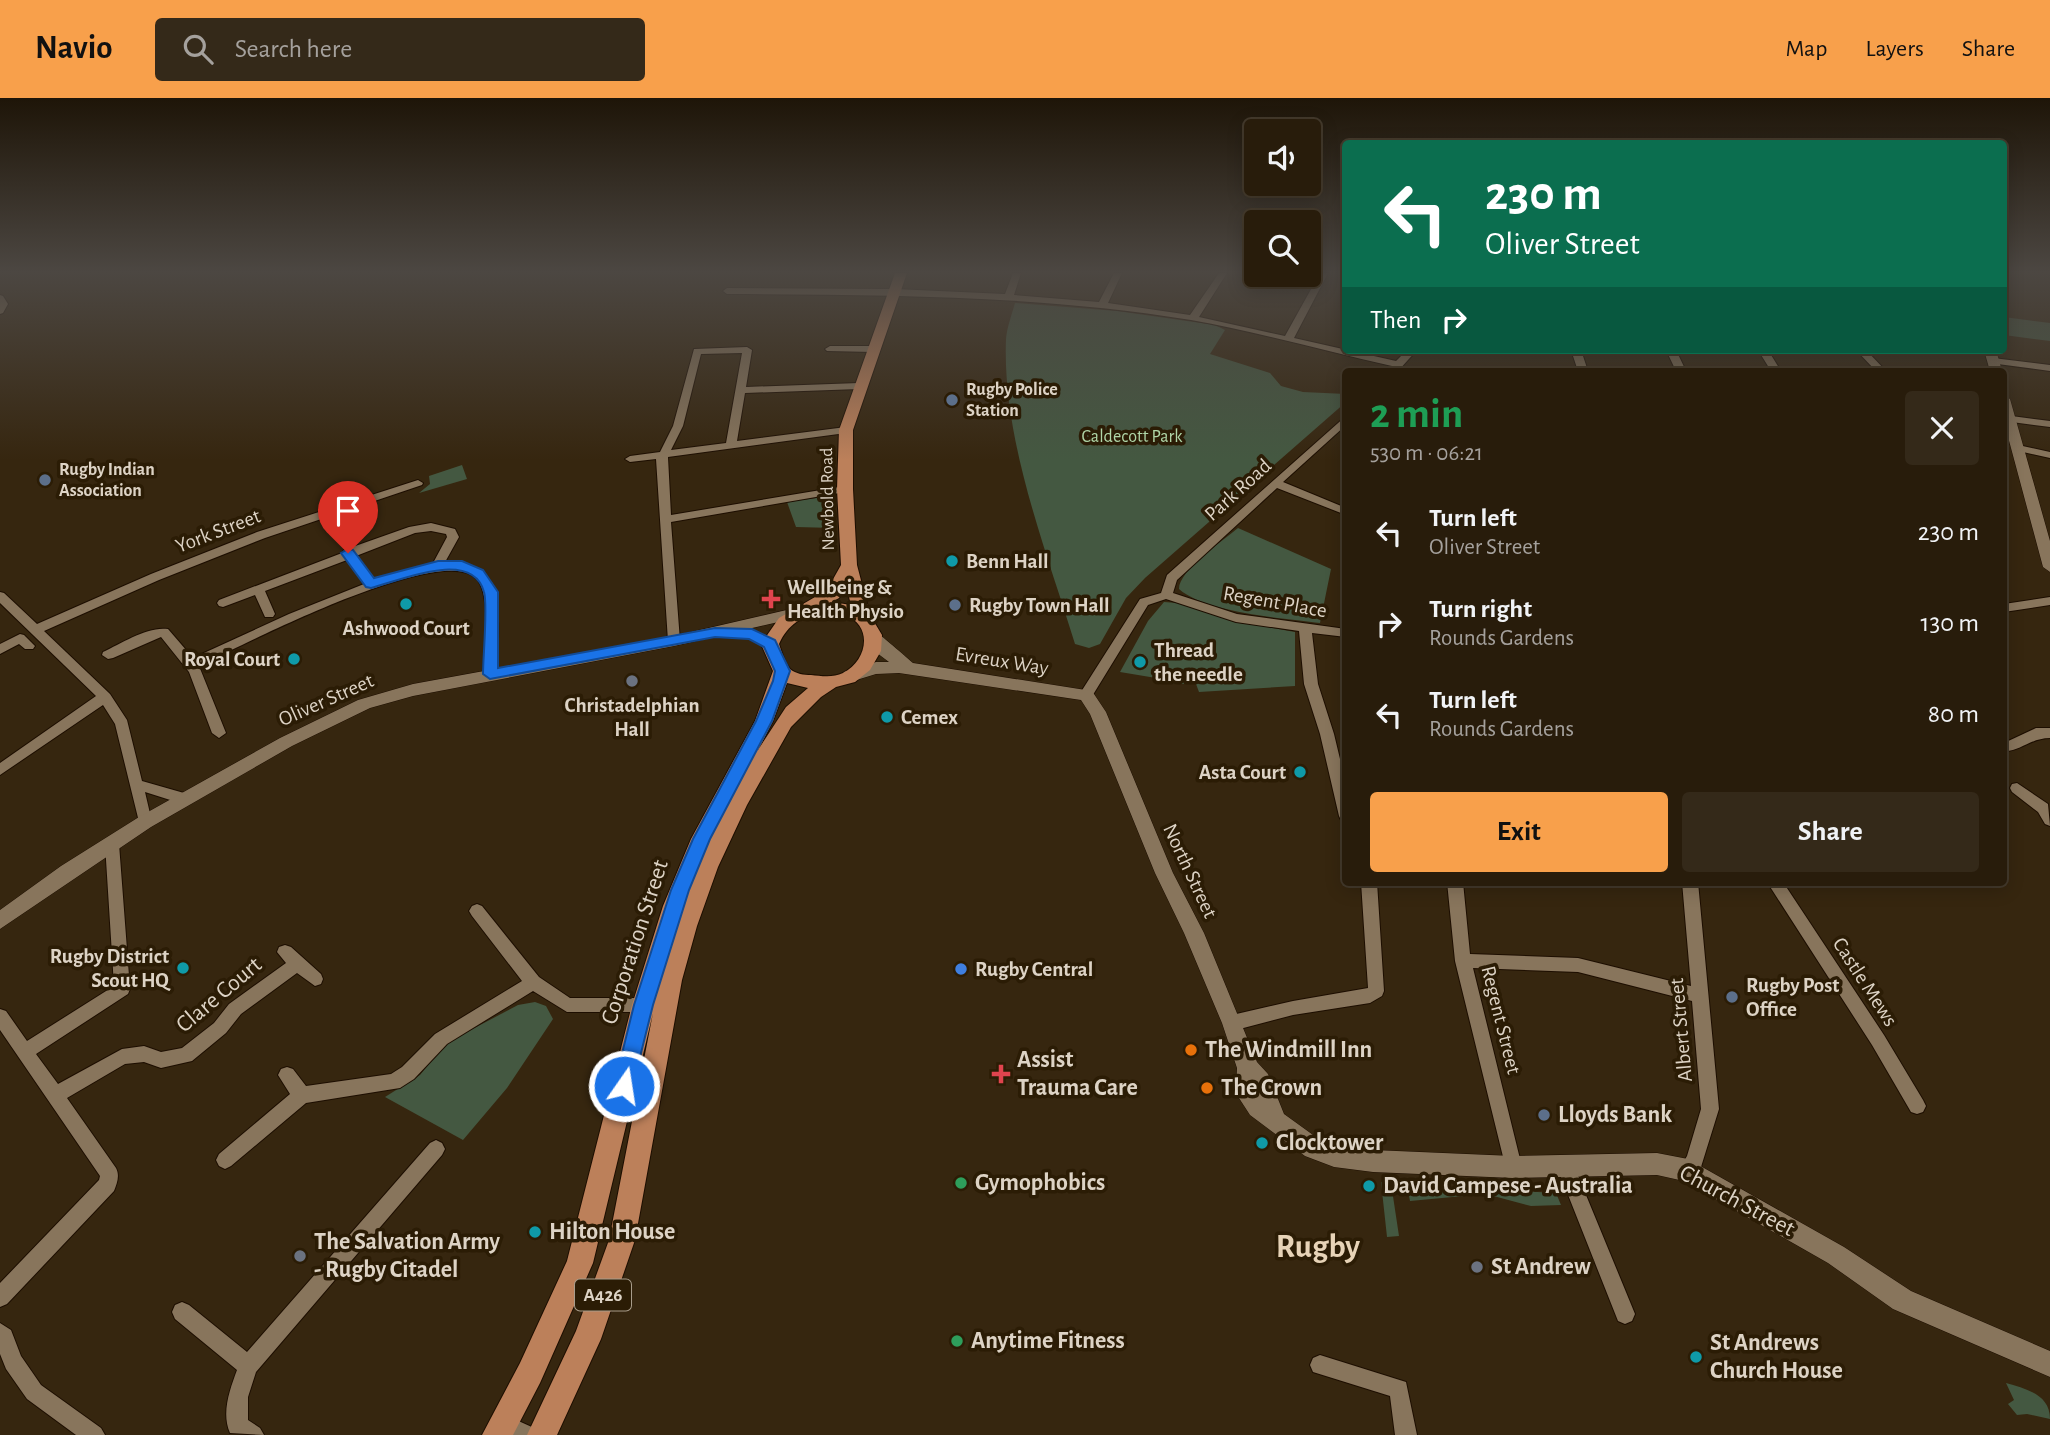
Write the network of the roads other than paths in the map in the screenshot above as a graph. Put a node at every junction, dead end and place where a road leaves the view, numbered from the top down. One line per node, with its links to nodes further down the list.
1 (878, 335): 5 (highway, Newbold Road)
2 (1276, 335): 3 (street)
3 (1289, 338): 6 (street)
4 (830, 349): 5 (street)
5 (873, 349): 14 (highway, Newbold Road)
6 (1342, 353)
7 (1347, 354): 11 (street)
8 (1409, 354): 11 (street)
9 (1865, 354): 12 (street)
10 (1993, 361): 13 (street)
11 (1397, 368)
12 (1878, 368)
13 (2047, 370)
14 (859, 386): 15 (street); 20 (highway, Newbold Road)
15 (740, 390): 21 (street); 23 (street)
16 (2007, 418): 19 (street)
17 (2007, 421): 22 (main road)
18 (1342, 423): 27 (street, Park Road)
19 (2050, 424)
20 (846, 430): 21 (street); 28 (highway, Newbold Road)
21 (732, 446): 23 (street)
22 (2018, 449): 24 (street); 32 (main road)
23 (663, 454): 25 (street); 30 (street)
24 (2050, 454)
25 (630, 459)
26 (418, 483): 47 (street, York Street)
27 (1275, 483): 29 (street); 38 (street, Park Road)
28 (845, 489): 30 (street); 34 (highway, Newbold Road)
29 (1342, 510)
30 (666, 519): 51 (street)
31 (348, 553): 33 (street); 35 (street); 36 (street)
32 (2049, 561)
33 (438, 565): 35 (street); 59 (street)
34 (849, 565): 41 (highway, Newbold Road); 45 (highway, Newbold Road)
35 (371, 584): 56 (street)
36 (258, 588): 40 (street); 43 (street)
37 (0, 596): 47 (street)
38 (1166, 596): 46 (street, Regent Place); 61 (street)
39 (2050, 601): 42 (street)
40 (223, 603)
41 (810, 608): 44 (highway); 45 (highway)
42 (2007, 608)
43 (269, 614)
44 (791, 614): 48 (main road, Oliver Street); 52 (highway)
45 (862, 615): 50 (highway)
46 (1305, 628): 49 (street, Regent Place); 70 (street)
47 (37, 629): 62 (street)
48 (715, 633): 51 (main road, Oliver Street); 52 (main road, Oliver Street)
49 (1342, 633)
50 (874, 636): 57 (main road, Evreux Way); 60 (highway, A426)
51 (674, 641): 59 (main road, Oliver Street)
52 (770, 643): 58 (highway)
53 (29, 646): 54 (street)
54 (0, 650)
55 (108, 655): 56 (street)
56 (192, 664): 63 (street)
57 (912, 669): 60 (main road, Evreux Way); 61 (main road, Evreux Way)
58 (782, 671): 60 (highway); 71 (highway, Corporation Street / A426)
59 (490, 674): 69 (main road, Oliver Street)
60 (838, 680): 71 (highway, Corporation Street / A426)
61 (1086, 695): 87 (main road, North Street)
62 (105, 697): 66 (street); 67 (street)
63 (219, 733)
64 (2050, 733): 65 (street)
65 (2007, 747)
66 (0, 770)
67 (139, 785): 69 (street); 73 (street)
68 (2017, 788): 72 (street)
69 (186, 799): 73 (main road, Oliver Street)
70 (1342, 800)
71 (726, 810): 85 (highway, Corporation Street / A426); 109 (highway, Corporation Street / A426)
72 (2050, 820)
73 (145, 822): 74 (main road, Oliver Street)
74 (112, 844): 80 (main road, Oliver Street); 88 (street)
75 (1369, 886): 87 (street)
76 (1455, 886): 81 (street, Regent Street)
77 (1690, 886): 84 (street, Albert Street)
78 (1778, 886): 93 (street, Castle Mews)
79 (477, 911): 83 (street)
80 (0, 921)
81 (1463, 961): 84 (street); 96 (street, Regent Street)
82 (315, 979): 92 (street, Clare Court)
83 (533, 982): 85 (street); 91 (street)
84 (1702, 996): 98 (street, Albert Street)
85 (643, 1005): 106 (highway, Corporation Street / A426)
86 (0, 1016): 88 (street)
87 (1232, 1023): 89 (main road, North Street)
88 (26, 1051): 92 (street)
89 (1248, 1068): 96 (main road, Church Street)
90 (287, 1075): 91 (street)
91 (302, 1095): 95 (street)
92 (54, 1096): 99 (street)
93 (1917, 1106)
94 (436, 1149): 105 (street)
95 (225, 1160)
96 (1513, 1167): 97 (main road, Church Street)
97 (1566, 1167): 98 (main road, Church Street); 101 (street)
98 (1688, 1170): 103 (main road, Church Street)
99 (0, 1297)
100 (182, 1312): 105 (street)
101 (1625, 1314)
102 (0, 1334): 107 (street)
103 (2050, 1364)
104 (1320, 1365): 110 (street)
105 (248, 1366): 108 (street)
106 (509, 1431)
107 (94, 1435)
108 (253, 1435)
109 (542, 1435)
110 (1406, 1435)

